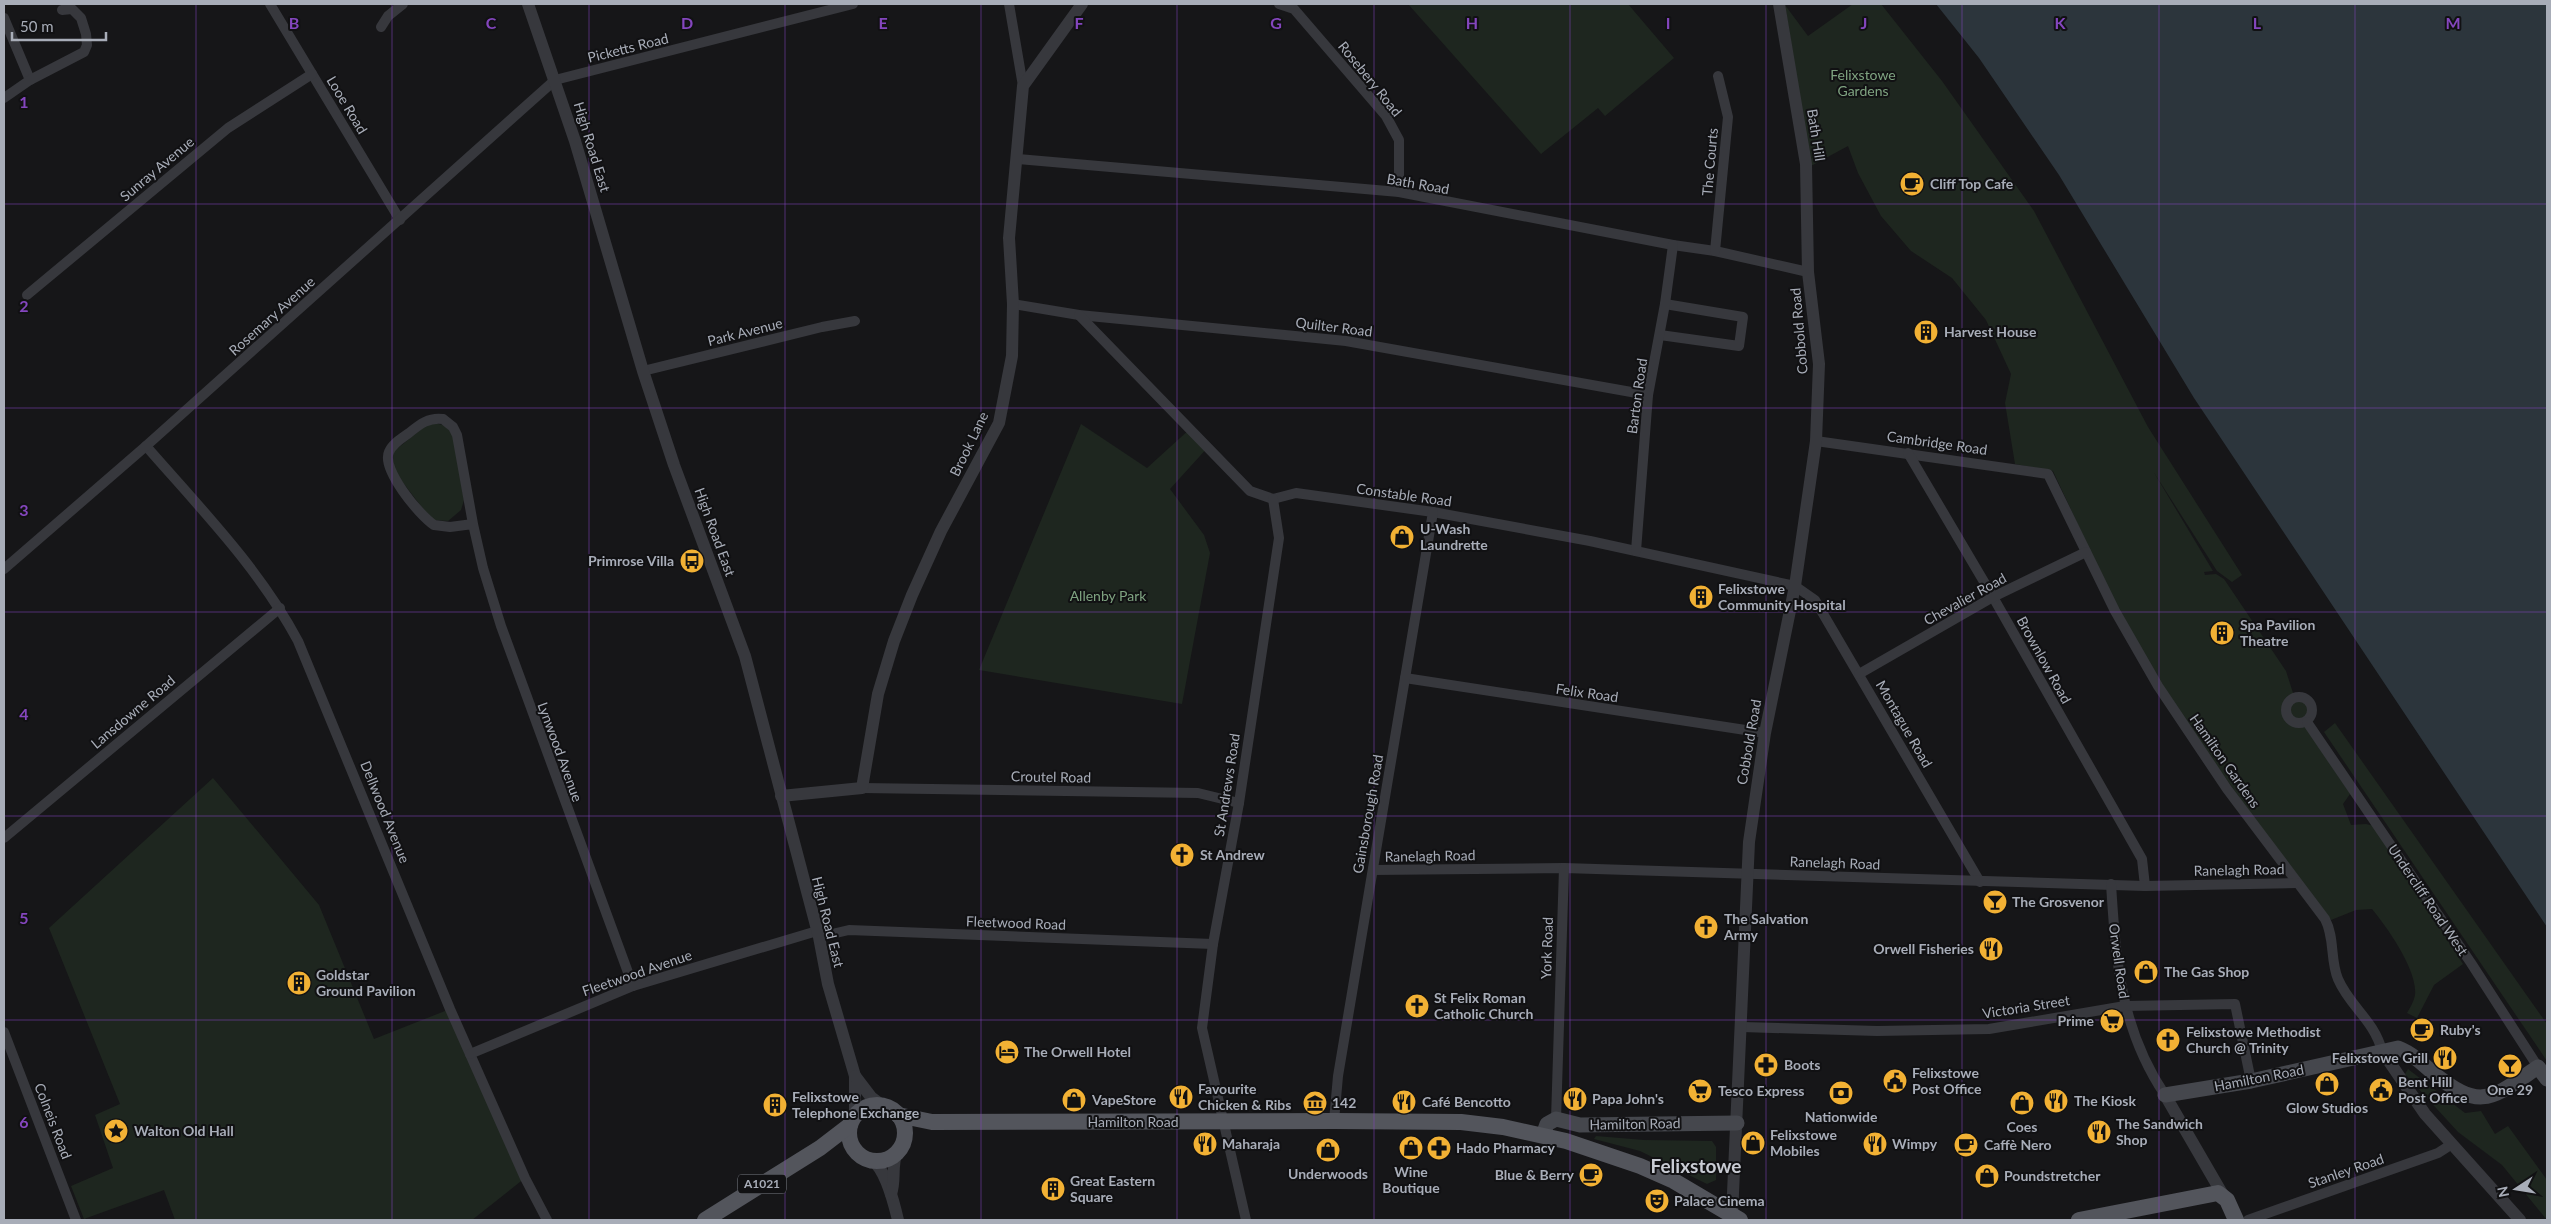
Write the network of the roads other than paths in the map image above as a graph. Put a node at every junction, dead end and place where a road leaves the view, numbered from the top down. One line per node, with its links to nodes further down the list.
1 (270, 4): 12 (street, Looe Road)
2 (403, 4): 11 (street)
3 (528, 4): 15 (street, High Road East)
4 (853, 4): 15 (street, Picketts Road)
5 (1008, 4): 16 (street)
6 (1082, 4): 16 (street)
7 (1279, 4): 19 (street, Rosebery Road)
8 (1779, 4): 23 (street, Bath Hill)
9 (62, 10): 14 (street)
10 (4, 18): 14 (street)
11 (381, 27)
12 (312, 74): 20 (street, Looe Road); 24 (street, Sunray Avenue)
13 (1718, 76): 22 (street, The Courts)
14 (30, 80): 17 (street)
15 (555, 80): 20 (street, Rosemary Avenue); 30 (street, High Road East)
16 (1023, 86): 18 (street, Brook Lane)
17 (4, 98)
18 (1018, 159): 19 (street, Bath Road); 25 (street, Brook Lane)
19 (1399, 192): 21 (street, Bath Road)
20 (400, 220): 33 (street, Rosemary Avenue)
21 (1673, 245): 22 (street, Bath Road); 26 (street, Barton Road)
22 (1715, 251): 23 (street, Bath Road)
23 (1808, 272): 32 (street, Cobbold Road)
24 (27, 295)
25 (1013, 304): 27 (street, Quilter Road); 49 (street, Brook Lane)
26 (1665, 304): 29 (street, Barton Road); 29 (street)
27 (1079, 315): 31 (street, Quilter Road); 36 (street)
28 (855, 321): 30 (street, Park Avenue)
29 (1660, 335): 31 (street, Barton Road)
30 (643, 371): 50 (street, High Road East)
31 (1648, 395): 39 (street, Barton Road)
32 (1816, 441): 34 (street, Cambridge Road); 42 (street, Cobbold Road)
33 (146, 446): 41 (street, Rosemary Avenue); 44 (street, Dellwood Avenue)
34 (1908, 453): 35 (street, Cambridge Road); 43 (street, Brownlow Road)
35 (2052, 478): 40 (street, Hamilton Gardens)
36 (1273, 499): 37 (street, Constable Road); 51 (street, St Andrews Road)
37 (1433, 512): 39 (street, Constable Road); 46 (street, Gainsborough Road)
38 (473, 524): 38 (street, Lynwood Avenue); 62 (street, Lynwood Avenue)
39 (1636, 551): 42 (street, Constable Road)
40 (2086, 552): 43 (street, Chevalier Road); 57 (street, Hamilton Gardens)
41 (4, 569)
42 (1795, 586): 45 (street, Montague Road); 48 (street, Cobbold Road)
43 (1993, 597): 45 (street, Chevalier Road); 59 (street, Brownlow Road)
44 (280, 608): 52 (street, Lansdowne Road); 67 (street, Dellwood Avenue)
45 (1859, 674): 56 (street, Montague Road)
46 (1405, 678): 48 (street, Felix Road); 54 (street, Gainsborough Road)
47 (2307, 722): 68 (street, Undercliff Road West)
48 (1765, 732): 55 (street, Cobbold Road)
49 (862, 788): 50 (street); 51 (street, Croutel Road)
50 (781, 796): 60 (street, High Road East)
51 (1239, 803): 61 (street, St Andrews Road)
52 (4, 838)
53 (1564, 868): 54 (street, Ranelagh Road); 55 (street, Ranelagh Road); 75 (street, York Road)
54 (1372, 870): 77 (street, Gainsborough Road)
55 (1746, 874): 56 (street, Ranelagh Road); 64 (street, Cobbold Road)
56 (1980, 882): 58 (street, Ranelagh Road)
57 (2297, 883): 59 (street, Ranelagh Road); 66 (street, Hamilton Gardens)
58 (2111, 884): 59 (street, Ranelagh Road); 63 (street, Orwell Road)
59 (2145, 886)
60 (818, 934): 61 (street, Fleetwood Road); 62 (street, Fleetwood Avenue); 69 (street, High Road East)
61 (1213, 944): 79 (street, St Andrews Road)
62 (632, 986): 67 (street, Fleetwood Avenue)
63 (2125, 1006): 64 (street, Victoria Street); 71 (street, Victoria Street); 72 (street, Orwell Road)
64 (1742, 1027): 80 (street, Cobbold Road)
65 (4, 1032): 90 (street, Colneis Road)
66 (2382, 1051): 68 (main road, Hamilton Road); 71 (main road, Hamilton Road); 82 (street)
67 (470, 1054): 91 (street, Dellwood Avenue)
68 (2538, 1066): 70 (main road, Undercliff Road West)
69 (855, 1076): 73 (street, High Road East); 76 (street, High Road East)
70 (2547, 1080)
71 (2251, 1081): 72 (main road, Hamilton Road)
72 (2165, 1095): 88 (street, Orwell Road)
73 (883, 1106): 74 (main road); 76 (main road, A1021)
74 (898, 1115): 78 (main road, Hamilton Road); 83 (main road)
75 (1556, 1119): 80 (main road, Hamilton Road); 81 (main road)
76 (853, 1120): 84 (main road, A1021); 85 (main road)
77 (1334, 1121): 79 (main road, Hamilton Road); 81 (main road, Hamilton Road)
78 (932, 1122): 79 (main road, Hamilton Road); 83 (main road)
79 (1223, 1122): 94 (street, St Andrews Road)
80 (1737, 1123): 89 (street, Cobbold Road)
81 (1543, 1135): 89 (main road, Hamilton Road)
82 (2452, 1144): 97 (street, Stanley Road); 98 (street)
83 (900, 1147): 86 (main road); 87 (street)
84 (820, 1148): 85 (main road); 92 (main road, A1021)
85 (857, 1152): 86 (main road)
86 (872, 1160): 87 (street)
87 (891, 1194): 93 (street)
88 (2224, 1195): 95 (main road); 96 (main road, Orwell Road)
89 (1735, 1219)
90 (76, 1220)
91 (546, 1220)
92 (705, 1220)
93 (898, 1220)
94 (1246, 1220)
95 (2080, 1220)
96 (2236, 1220)
97 (2248, 1220)
98 (2520, 1220)

